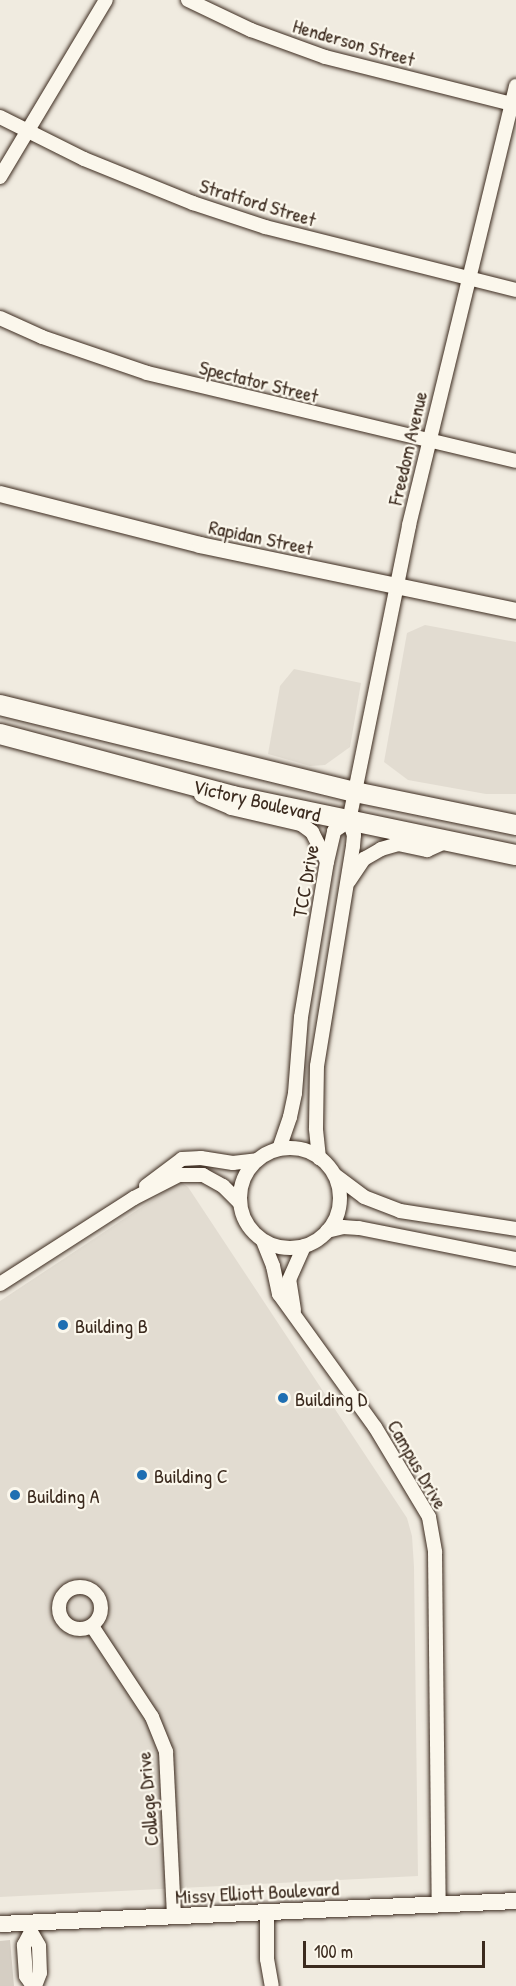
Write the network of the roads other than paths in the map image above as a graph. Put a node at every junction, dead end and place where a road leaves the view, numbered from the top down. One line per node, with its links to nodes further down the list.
1 (106, 0): 6 (street)
2 (188, 0): 4 (street, Henderson Street)
3 (516, 86): 4 (street, Freedom Avenue)
4 (514, 104): 8 (street, Freedom Avenue)
5 (0, 117): 6 (street, Stratford Street)
6 (28, 132): 7 (street); 8 (street, Stratford Street)
7 (0, 177)
8 (468, 279): 9 (street, Stratford Street); 11 (street, Freedom Avenue)
9 (516, 290)
10 (0, 318): 11 (street, Spectator Street)
11 (428, 441): 12 (street, Spectator Street); 14 (street, Freedom Avenue)
12 (516, 461)
13 (0, 494): 14 (street, Rapidan Street)
14 (396, 588): 15 (street, Rapidan Street); 19 (street, Freedom Avenue)
15 (516, 611)
16 (0, 705): 19 (main road, Victory Boulevard)
17 (0, 734): 18 (main road, Victory Boulevard)
18 (166, 779): 20 (main road, Victory Boulevard); 24 (street)
19 (356, 792): 20 (street, Freedom Avenue); 21 (main road, Victory Boulevard)
20 (349, 821): 22 (main road, Victory Boulevard); 24 (street, TCC Drive); 25 (street, TCC Drive)
21 (516, 825)
22 (445, 842): 23 (main road, Victory Boulevard); 25 (street)
23 (516, 855)
24 (327, 861): 26 (street, TCC Drive)
25 (347, 883): 27 (street, TCC Drive)
26 (279, 1149): 27 (street); 28 (street)
27 (320, 1158): 29 (street)
28 (257, 1160): 30 (street); 31 (street)
29 (335, 1175): 32 (street); 33 (street)
30 (134, 1198): 31 (street); 37 (street)
31 (239, 1202): 34 (street)
32 (516, 1229)
33 (327, 1231): 35 (street); 36 (street)
34 (263, 1241): 35 (street); 38 (street, Campus Drive)
35 (303, 1246): 38 (street, Campus Drive)
36 (516, 1259)
37 (0, 1284)
38 (294, 1312): 41 (street, Campus Drive)
39 (92, 1626): 43 (street, College Drive)
40 (516, 1901): 41 (street, Missy Elliott Boulevard)
41 (439, 1905): 42 (street, Missy Elliott Boulevard)
42 (267, 1912): 43 (street, Missy Elliott Boulevard); 47 (street)
43 (174, 1917): 45 (street, Missy Elliott Boulevard)
44 (0, 1924): 45 (street, Missy Elliott Boulevard)
45 (31, 1928): 46 (street)
46 (34, 1986)
47 (272, 1986)

